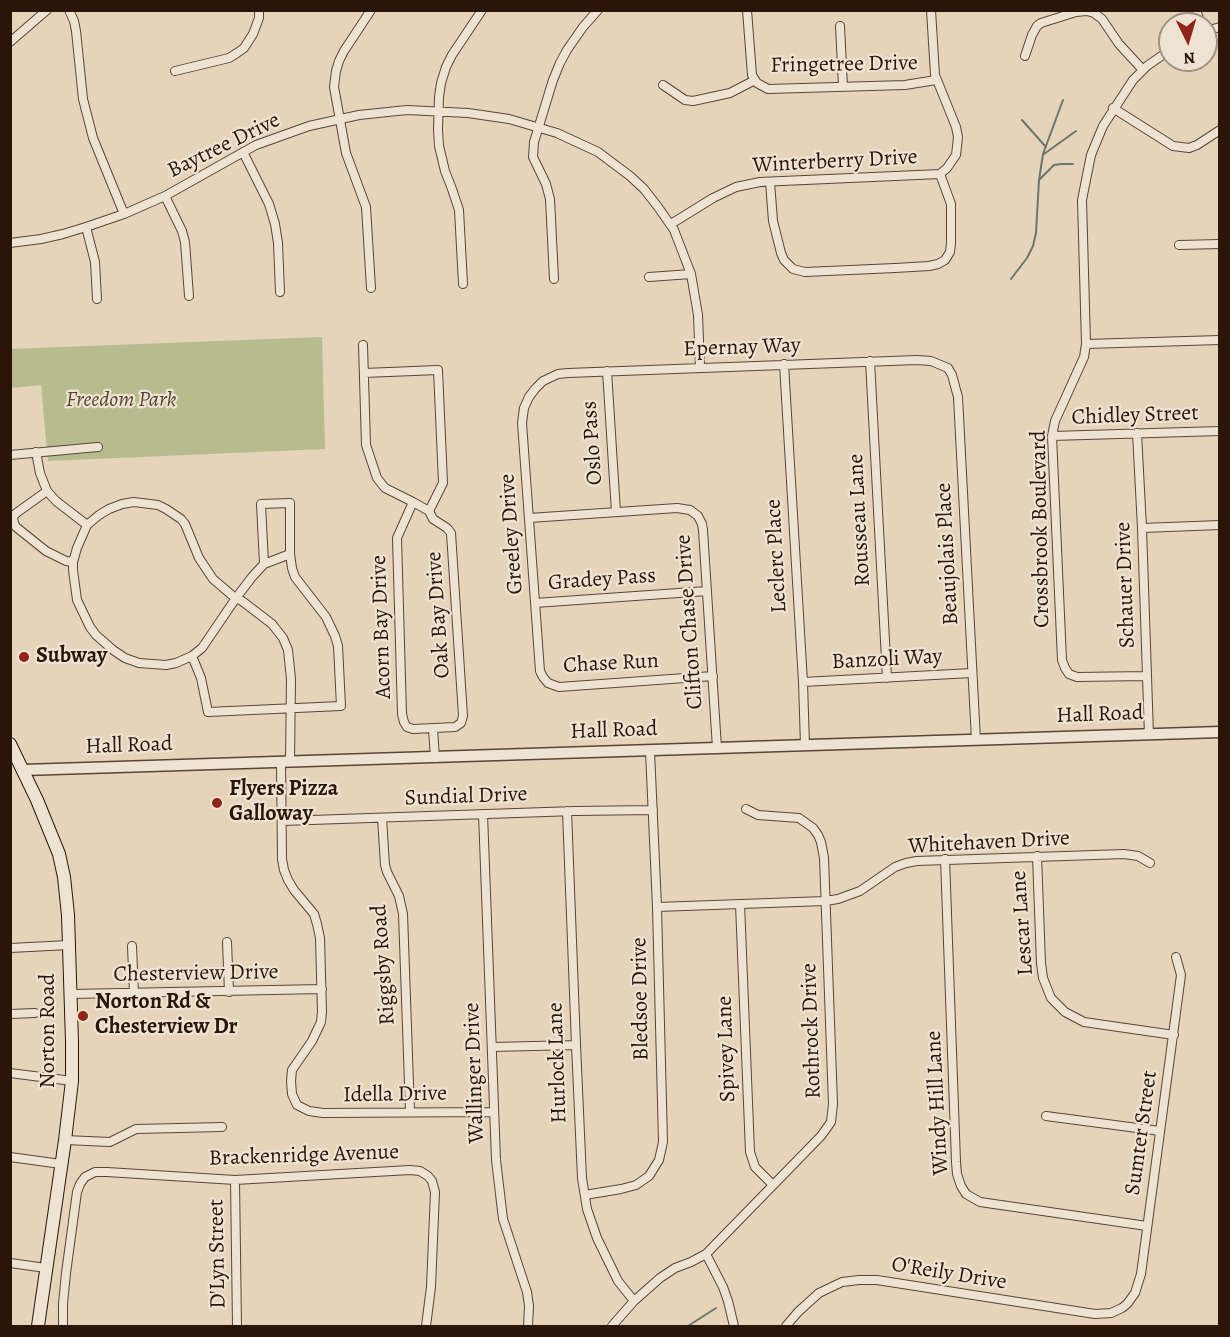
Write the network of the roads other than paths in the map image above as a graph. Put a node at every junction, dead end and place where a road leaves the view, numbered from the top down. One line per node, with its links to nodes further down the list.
1 (47, 10): 10 (street)
2 (69, 10): 28 (street)
3 (259, 10): 14 (street)
4 (371, 10): 21 (street)
5 (482, 10): 20 (street)
6 (598, 10): 22 (street)
7 (747, 10): 15 (street)
8 (931, 10): 16 (street)
9 (840, 26): 18 (street)
10 (10, 42)
11 (1025, 56): 13 (street)
12 (1158, 59): 13 (street, Crossbrook Boulevard)
13 (1143, 70): 19 (street, Crossbrook Boulevard)
14 (175, 71)
15 (754, 80): 17 (street); 18 (street, Fringetree Drive)
16 (936, 80): 18 (street, Fringetree Drive); 25 (street)
17 (663, 85)
18 (843, 87)
19 (1113, 108): 23 (street); 43 (street, Crossbrook Boulevard)
20 (439, 111): 21 (street, Baytree Drive); 22 (street, Baytree Drive); 37 (street)
21 (339, 119): 24 (street, Baytree Drive); 38 (street)
22 (538, 128): 29 (street, Baytree Drive); 36 (street)
23 (1220, 130)
24 (243, 152): 27 (street, Baytree Drive); 39 (street)
25 (940, 174): 26 (street, Winterberry Drive); 26 (street)
26 (770, 182): 29 (street, Winterberry Drive)
27 (165, 196): 28 (street, Baytree Drive); 40 (street)
28 (124, 214): 30 (street, Baytree Drive)
29 (671, 224): 34 (street, Baytree Drive)
30 (86, 227): 31 (street, Baytree Drive); 41 (street)
31 (10, 243)
32 (1220, 244): 33 (street)
33 (1179, 245)
34 (691, 274): 35 (street); 47 (street, Baytree Drive)
35 (649, 277)
36 (554, 279)
37 (463, 284)
38 (371, 288)
39 (280, 292)
40 (189, 296)
41 (97, 300)
42 (1220, 340): 43 (street)
43 (1086, 344): 54 (street, Crossbrook Boulevard)
44 (363, 345): 50 (street, Oak Bay Drive)
45 (870, 361): 46 (street, Epernay Way); 48 (street, Epernay Way); 76 (street, Rousseau Lane)
46 (784, 364): 47 (street, Epernay Way); 77 (street, Leclerc Place)
47 (700, 368): 49 (street, Epernay Way)
48 (948, 368): 73 (street, Beaujolais Place)
49 (607, 371): 51 (street, Epernay Way); 61 (street, Oslo Pass)
50 (364, 373): 59 (street, Oak Bay Drive); 60 (street)
51 (538, 385): 62 (street, Greeley Drive)
52 (1220, 431): 53 (street, Chidley Street)
53 (1137, 434): 54 (street, Chidley Street); 65 (street, Schauer Drive)
54 (1052, 436): 75 (street, Crossbrook Boulevard)
55 (98, 447): 56 (street)
56 (36, 452): 57 (street); 58 (street)
57 (10, 455)
58 (47, 491): 63 (street); 67 (street)
59 (413, 502): 60 (street, Oak Bay Drive); 80 (street, Acorn Bay Drive)
60 (429, 511): 80 (street, Oak Bay Drive)
61 (616, 512): 62 (street); 69 (street, Clifton Chase Drive)
62 (529, 518): 71 (street, Greeley Drive)
63 (87, 525): 67 (street); 70 (street)
64 (1220, 525): 65 (street)
65 (1142, 528): 75 (street, Schauer Drive)
66 (290, 554): 68 (street); 68 (street); 79 (street)
67 (73, 562): 72 (street)
68 (264, 564): 70 (street)
69 (707, 591): 71 (street, Gradey Pass); 74 (street, Clifton Chase Drive)
70 (236, 598): 72 (street); 79 (street)
71 (535, 603): 78 (street, Greeley Drive)
72 (192, 656): 79 (street)
73 (972, 673): 76 (street, Banzoli Way); 83 (street, Beaujolais Place)
74 (713, 676): 78 (street, Chase Run); 86 (street, Clifton Chase Drive)
75 (1147, 676): 82 (street, Schauer Drive)
76 (887, 678): 77 (street, Banzoli Way)
77 (803, 682): 85 (street, Leclerc Place)
78 (548, 683)
79 (290, 708): 89 (street)
80 (433, 729): 88 (street)
81 (1220, 732): 82 (street, Hall Road)
82 (1149, 735): 83 (street, Hall Road)
83 (975, 740): 85 (street, Hall Road)
84 (10, 744): 90 (main road, Norton Road)
85 (805, 746): 86 (street, Hall Road)
86 (717, 748): 87 (street, Hall Road)
87 (650, 751): 88 (street, Hall Road); 92 (street, Bledsoe Drive)
88 (435, 758): 89 (street, Hall Road)
89 (285, 762): 90 (street, Hall Road); 96 (street)
90 (17, 770): 104 (main road, Norton Road)
91 (746, 808): 100 (street, Rothrock Drive)
92 (652, 810): 93 (street, Sundial Drive); 102 (street, Bledsoe Drive)
93 (567, 811): 94 (street, Sundial Drive); 115 (street, Hurlock Lane)
94 (483, 814): 95 (street, Sundial Drive); 116 (street, Wallinger Drive)
95 (382, 818): 96 (street, Sundial Drive); 119 (street, Riggsby Road)
96 (282, 821): 108 (street)
97 (1037, 856): 98 (street, Whitehaven Drive); 99 (street, Whitehaven Drive); 114 (street, Lescar Lane)
98 (945, 859): 100 (street, Whitehaven Drive); 130 (street, Windy Hill Lane)
99 (1150, 863)
100 (825, 901): 101 (street, Whitehaven Drive); 128 (street, Rothrock Drive)
101 (740, 904): 102 (street, Whitehaven Drive); 128 (street, Spivey Lane)
102 (657, 907): 129 (street, Bledsoe Drive)
103 (227, 942): 109 (street)
104 (69, 945): 106 (street); 110 (main road, Norton Road)
105 (132, 946): 111 (street)
106 (10, 948)
107 (1176, 957): 114 (street, Sumter Street)
108 (322, 989): 109 (street, Chesterview Drive); 119 (street, Idella Drive)
109 (229, 992): 111 (street, Chesterview Drive)
110 (71, 994): 111 (street, Chesterview Drive); 118 (main road, Norton Road)
111 (134, 994)
112 (35, 1013): 113 (street)
113 (10, 1014)
114 (1174, 1035): 123 (street, Sumter Street)
115 (576, 1045): 116 (street); 129 (street, Hurlock Lane)
116 (492, 1047): 120 (street, Wallinger Drive)
117 (10, 1073): 118 (street)
118 (72, 1081): 124 (main road, Norton Road)
119 (410, 1112): 120 (street, Idella Drive)
120 (494, 1112): 140 (street, Wallinger Drive)
121 (1046, 1116): 123 (street)
122 (222, 1127): 124 (street)
123 (1160, 1131): 130 (street, Sumter Street)
124 (65, 1140): 126 (main road, Norton Road)
125 (10, 1157): 126 (street)
126 (61, 1164): 133 (main road, Norton Road)
127 (235, 1180): 137 (street, Brackenridge Avenue); 138 (street, D'Lyn Street); 139 (street, Brackenridge Avenue)
128 (773, 1185): 131 (street, Rothrock Drive)
129 (585, 1195): 134 (street, Hurlock Lane)
130 (1147, 1226): 135 (street, Sumter Street)
131 (706, 1254): 134 (street); 142 (street)
132 (10, 1263): 133 (street)
133 (46, 1268): 136 (main road, Norton Road)
134 (633, 1301): 141 (street)
135 (1122, 1308): 143 (street, O'Reily Drive)
136 (38, 1326)
137 (63, 1326)
138 (237, 1326)
139 (426, 1326)
140 (528, 1326)
141 (612, 1326)
142 (734, 1326)
143 (786, 1326)

